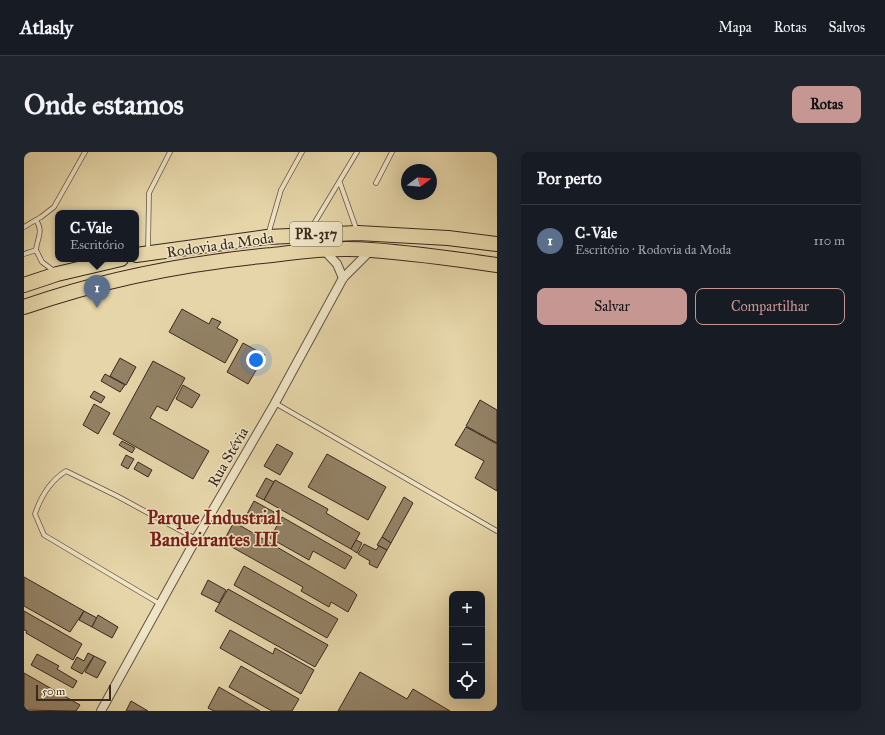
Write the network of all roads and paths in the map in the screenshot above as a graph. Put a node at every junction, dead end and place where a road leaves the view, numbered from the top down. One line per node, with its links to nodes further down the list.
1 (85, 152): 8 (lane)
2 (170, 152): 18 (lane)
3 (302, 152): 12 (lane)
4 (357, 152): 6 (lane)
5 (392, 152): 7 (lane)
6 (340, 182): 10 (lane); 11 (lane)
7 (376, 183)
8 (36, 220): 9 (lane); 14 (lane)
9 (24, 227)
10 (358, 233): 11 (highway, Rodovia da Moda / PR-317); 13 (highway, Rodovia da Moda / PR-317)
11 (308, 235): 12 (highway, Rodovia da Moda / PR-317)
12 (267, 237): 18 (highway, Rodovia da Moda / PR-317)
13 (497, 244)
14 (36, 250): 17 (lane); 21 (lane)
15 (323, 250): 16 (highway, Rodovia da Moda / PR-317); 22 (street); 24 (highway, Rodovia da Moda / PR-317)
16 (370, 250): 20 (highway, Rodovia da Moda / PR-317); 22 (street, Rua Stévia)
17 (24, 254)
18 (142, 254)
19 (108, 262): 21 (highway)
20 (497, 265)
21 (57, 274): 23 (highway)
22 (343, 278): 25 (street, Rua Stévia)
23 (24, 285)
24 (24, 307)
25 (275, 403): 26 (lane); 27 (street, Rua Stévia)
26 (497, 531)
27 (196, 539): 28 (street, Rua Stévia); 28 (lane)
28 (160, 604): 29 (street, Rua Stévia)
29 (101, 711)

